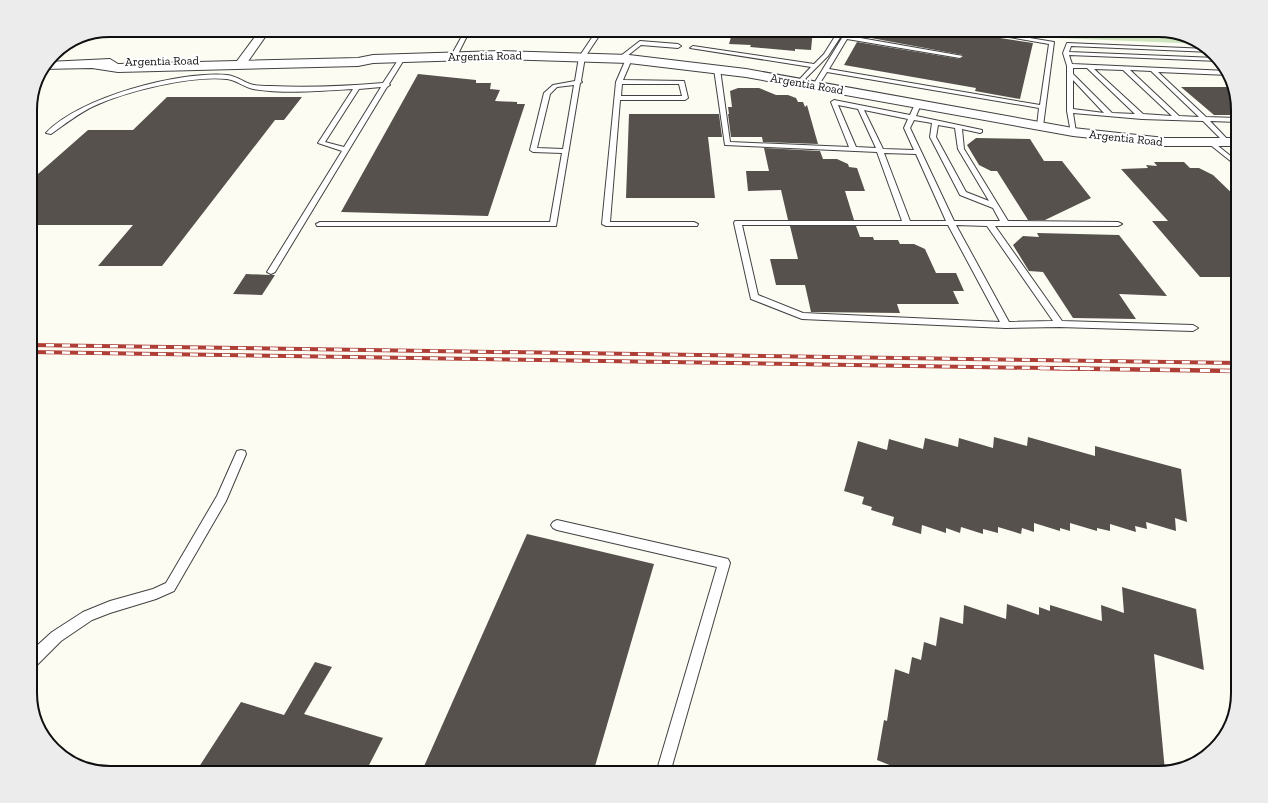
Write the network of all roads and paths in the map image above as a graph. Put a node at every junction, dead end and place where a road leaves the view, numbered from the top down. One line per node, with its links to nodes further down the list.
1 (260, 37): 18 (street)
2 (464, 37): 12 (lane)
3 (595, 37): 14 (lane)
4 (838, 37): 20 (lane)
5 (843, 37): 25 (lane)
6 (850, 37): 13 (lane)
7 (1015, 37): 39 (lane)
8 (678, 46): 16 (lane)
9 (692, 48): 20 (lane)
10 (1200, 50): 11 (lane)
11 (1066, 53): 17 (lane); 21 (lane)
12 (454, 56): 14 (street, Argentia Road); 15 (street, Argentia Road)
13 (960, 56)
14 (582, 57): 16 (street, Argentia Road); 30 (lane)
15 (402, 58): 18 (street, Argentia Road); 33 (lane)
16 (624, 59): 24 (street, Argentia Road); 31 (lane)
17 (1211, 60)
18 (241, 62): 19 (street, Argentia Road); 29 (lane)
19 (52, 66)
20 (816, 66): 32 (lane)
21 (1070, 66): 22 (lane); 27 (lane)
22 (1089, 68): 23 (lane); 42 (lane)
23 (1125, 68): 26 (lane); 43 (lane)
24 (717, 69): 32 (street, Argentia Road); 56 (lane)
25 (825, 70): 34 (lane); 39 (lane)
26 (1153, 70): 28 (lane); 45 (lane)
27 (1069, 73): 40 (lane); 41 (lane)
28 (1221, 73)
29 (228, 76): 35 (lane); 52 (lane)
30 (579, 82): 58 (lane); 58 (lane)
31 (619, 82): 36 (lane); 36 (lane)
32 (800, 82): 34 (street, Argentia Road)
33 (387, 84): 35 (lane); 57 (lane)
34 (816, 85): 37 (street, Argentia Road)
35 (357, 87): 57 (lane)
36 (617, 98): 68 (lane)
37 (918, 104): 44 (lane); 48 (street, Argentia Road)
38 (860, 107): 44 (lane); 56 (lane); 59 (lane)
39 (1042, 107): 48 (lane)
40 (1070, 111): 41 (lane); 51 (lane)
41 (1110, 115): 42 (lane)
42 (1142, 116): 43 (lane)
43 (1176, 117): 45 (lane)
44 (912, 118): 47 (lane); 60 (lane)
45 (1205, 119): 46 (lane); 53 (lane)
46 (1231, 120)
47 (935, 122): 49 (lane); 62 (lane)
48 (1040, 126): 51 (street, Argentia Road)
49 (958, 127): 50 (lane); 62 (lane)
50 (980, 131)
51 (1073, 132): 54 (street, Argentia Road)
52 (49, 133)
53 (1231, 141)
54 (1210, 142): 55 (street, Argentia Road); 61 (lane)
55 (1231, 142)
56 (853, 148): 59 (lane)
57 (347, 150): 70 (lane)
58 (566, 150): 67 (lane)
59 (880, 150): 60 (lane); 63 (lane)
60 (918, 152): 64 (lane)
61 (1231, 159)
62 (996, 207): 66 (lane)
63 (907, 223): 64 (lane); 72 (lane)
64 (951, 223): 65 (lane); 72 (lane)
65 (989, 223): 66 (lane); 71 (lane)
66 (1005, 223): 69 (lane)
67 (320, 224)
68 (694, 224)
69 (1118, 224)
70 (271, 272)
71 (1059, 324): 72 (lane); 73 (lane)
72 (1006, 325)
73 (1193, 328)
74 (241, 454): 76 (lane)
75 (557, 525): 77 (lane)
76 (37, 655)
77 (666, 766)

